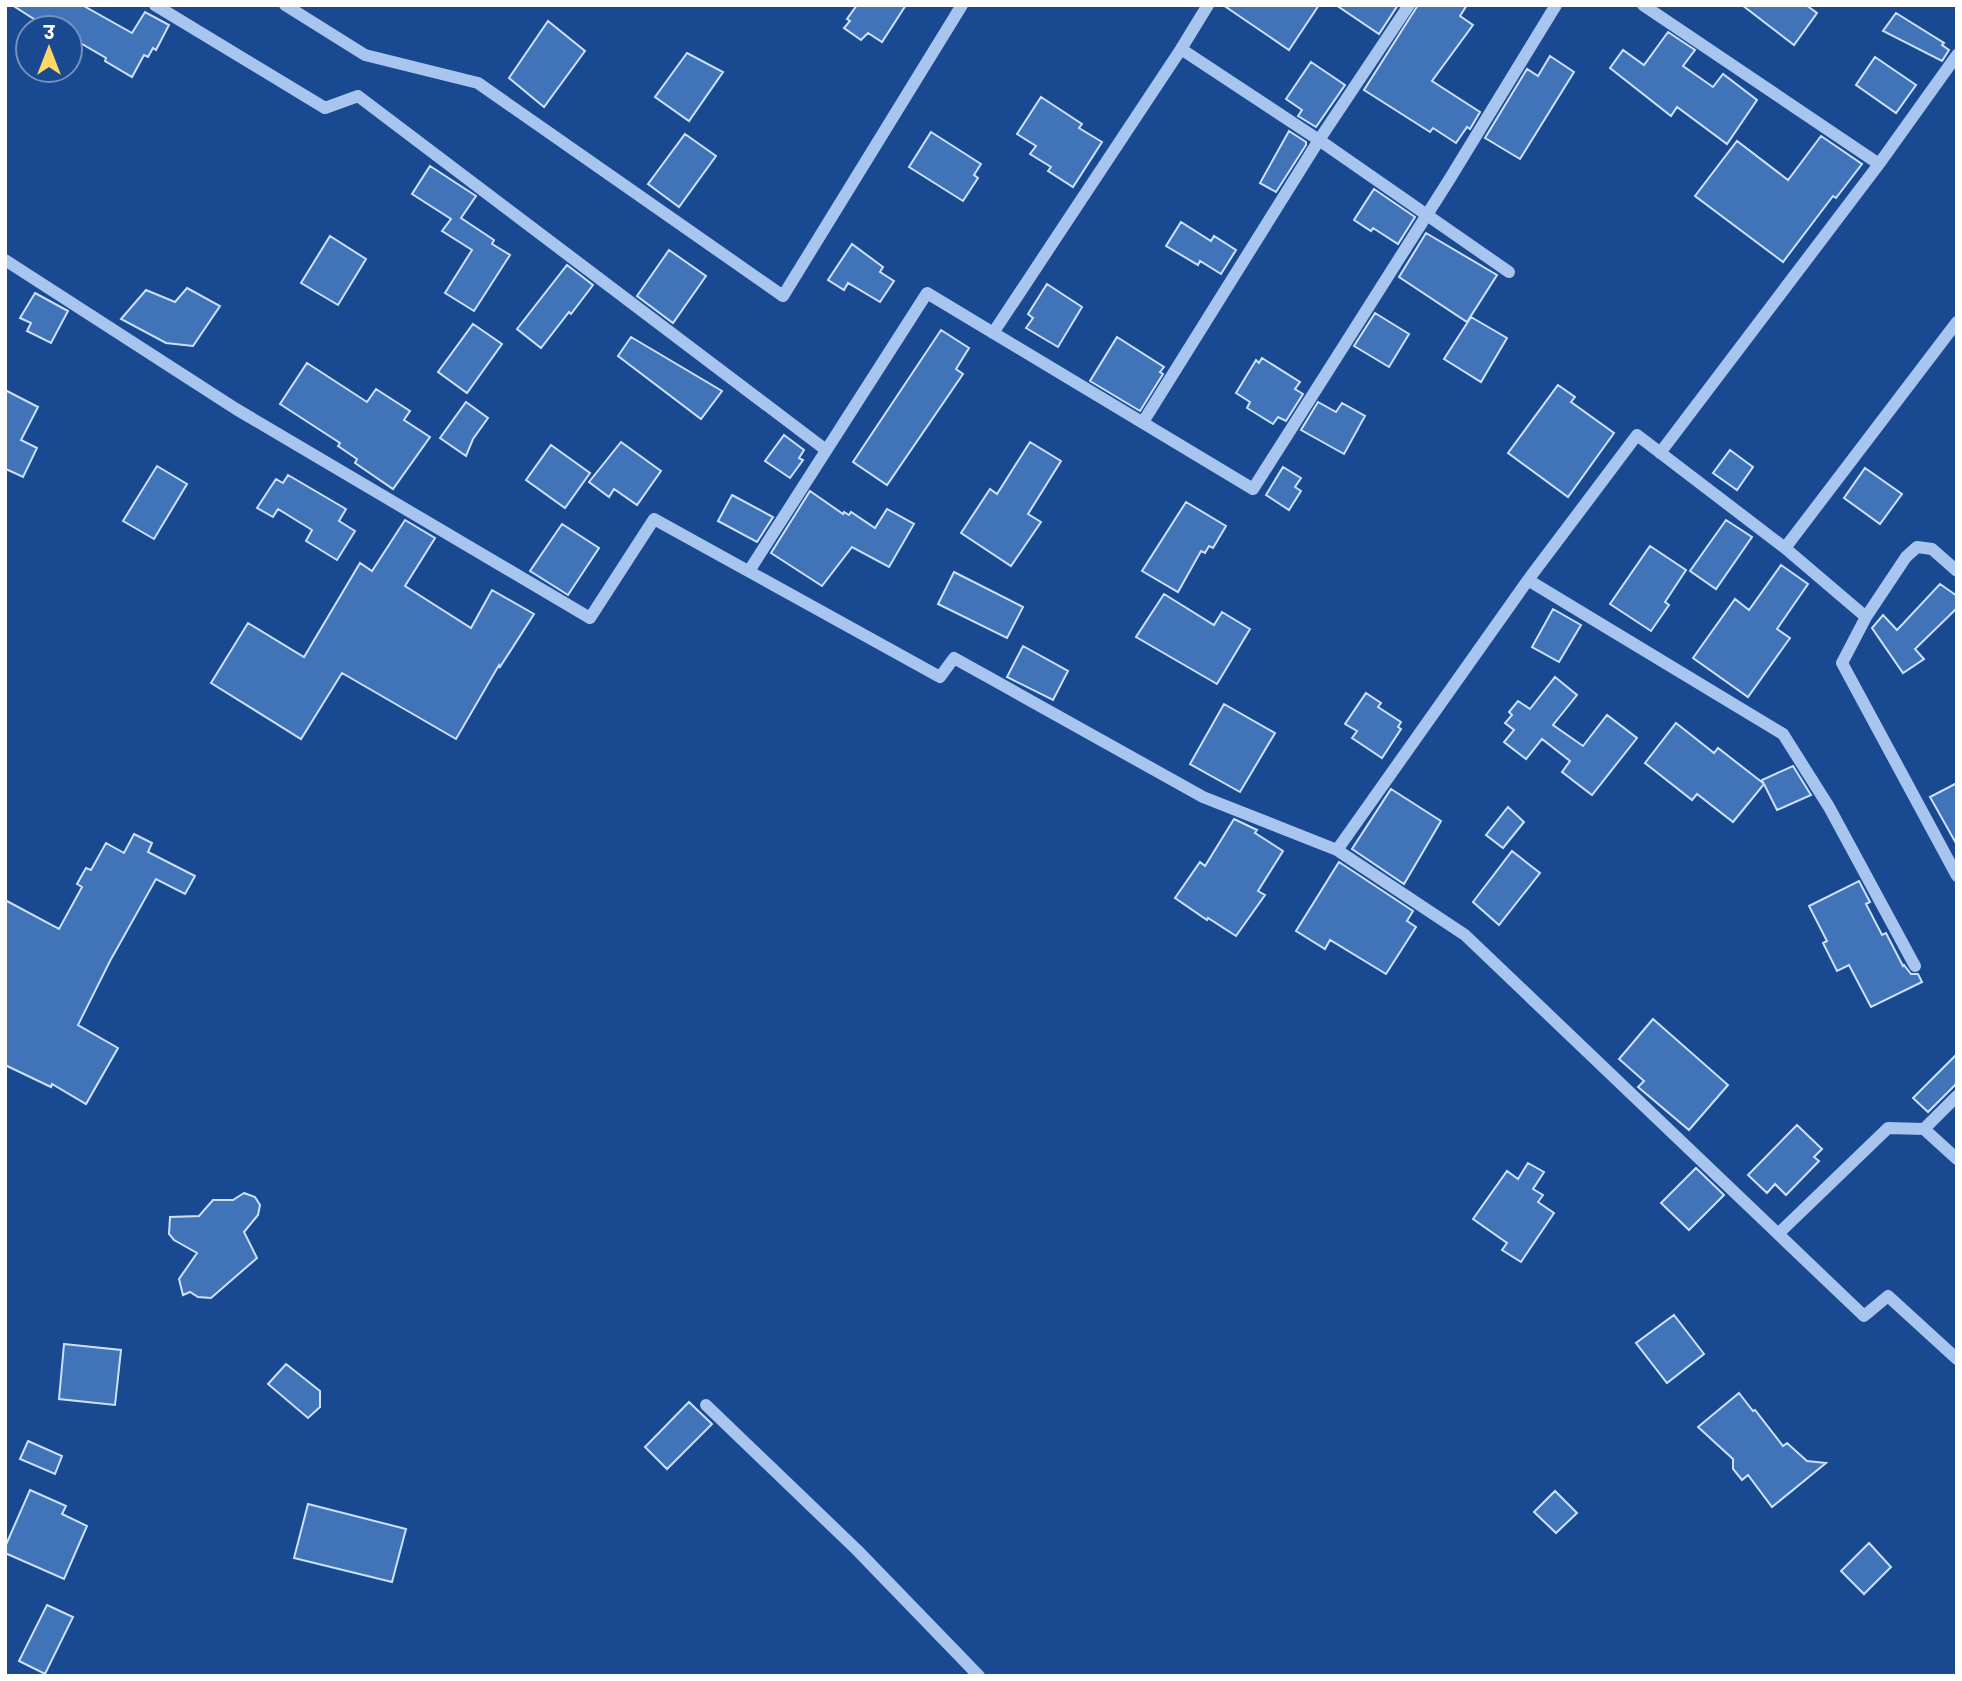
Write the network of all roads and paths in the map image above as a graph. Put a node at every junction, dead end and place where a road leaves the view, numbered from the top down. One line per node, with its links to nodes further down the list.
1 (155, 5): 18 (street)
2 (285, 5): 3 (street)
3 (962, 5)
4 (1208, 5): 8 (street)
5 (1409, 5): 10 (street)
6 (1556, 5): 12 (street)
7 (1643, 5): 11 (street)
8 (1181, 49): 10 (street); 16 (street)
9 (1957, 55): 11 (street)
10 (1319, 140): 12 (street); 17 (street)
11 (1879, 164): 19 (street)
12 (1427, 215): 14 (street); 17 (street)
13 (5, 260): 21 (street)
14 (1509, 272)
15 (1957, 322): 20 (street)
16 (993, 333): 17 (street); 18 (street)
17 (1143, 422)
18 (826, 450): 21 (street)
19 (1660, 453): 20 (street); 23 (street)
20 (1785, 548): 24 (street)
21 (749, 571): 25 (street)
22 (1957, 572): 24 (street)
23 (1528, 580): 25 (street); 27 (street)
24 (1867, 617): 26 (street)
25 (1337, 850): 31 (street)
26 (1957, 876)
27 (1915, 966)
28 (1957, 1096): 29 (street)
29 (1923, 1129): 30 (street); 31 (street)
30 (1957, 1159)
31 (1778, 1234): 32 (street)
32 (1957, 1359)
33 (706, 1405): 34 (street)
34 (979, 1676)

